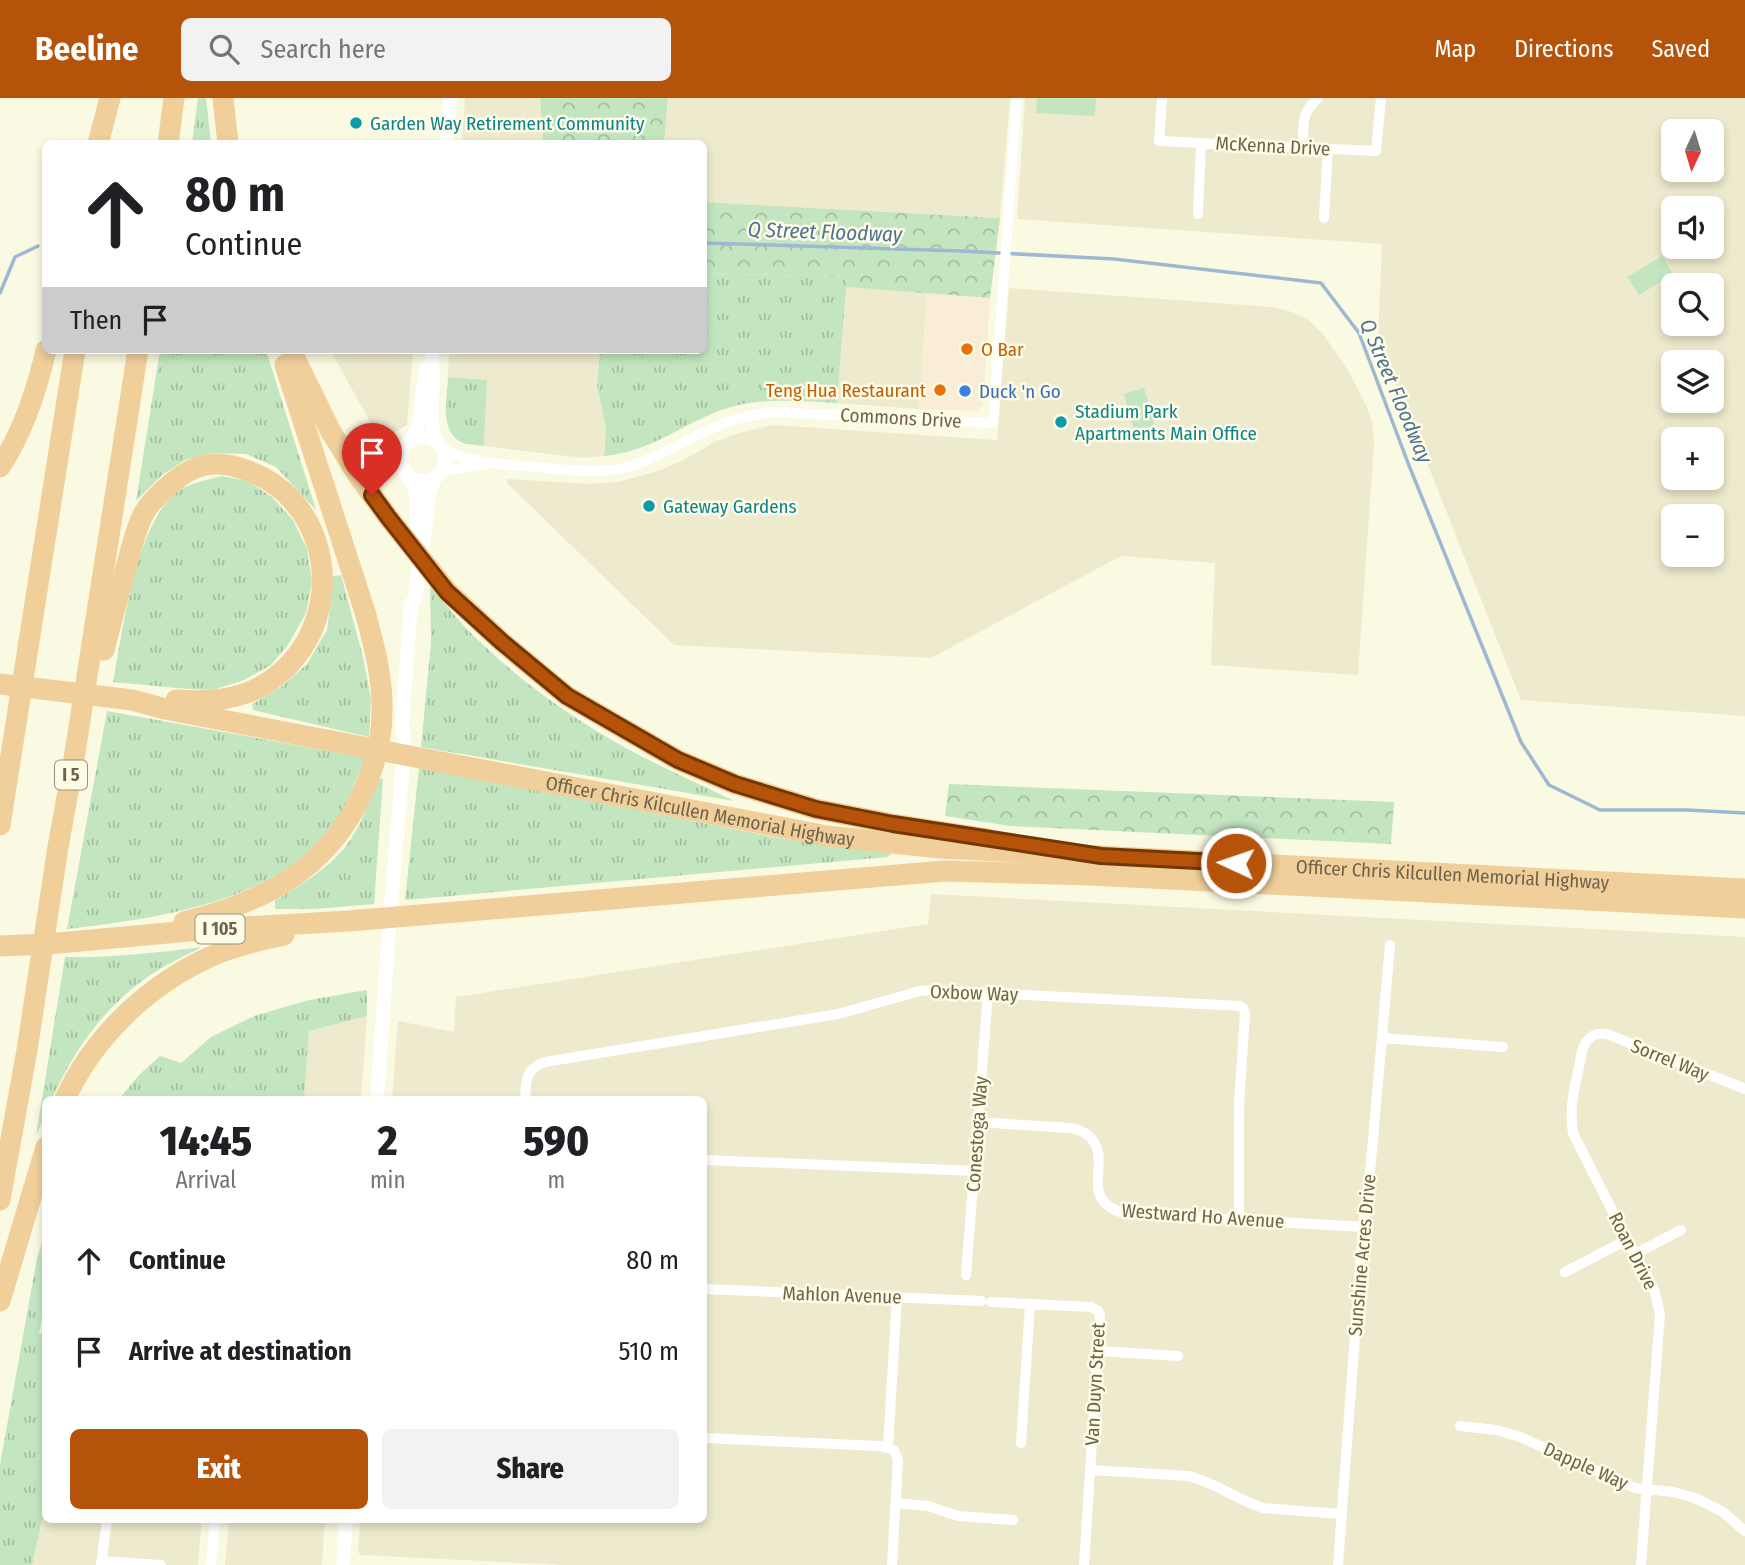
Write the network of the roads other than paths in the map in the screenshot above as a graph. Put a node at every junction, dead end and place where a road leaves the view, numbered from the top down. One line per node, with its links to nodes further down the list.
1 (112, 98): 10 (highway); 11 (highway)
2 (174, 98): 12 (highway)
3 (223, 98): 13 (highway)
4 (450, 98): 14 (street)
5 (1017, 98): 28 (street, Commons Drive)
6 (1162, 98): 15 (street, McKenna Drive)
7 (1318, 98): 9 (street)
8 (1381, 98): 16 (street, McKenna Drive)
9 (1303, 136)
10 (99, 140)
11 (107, 140)
12 (169, 140)
13 (228, 140)
14 (447, 140)
15 (1201, 143): 16 (street, McKenna Drive); 17 (street)
16 (1328, 149): 18 (street)
17 (1198, 214)
18 (1324, 218)
19 (45, 354): 29 (highway)
20 (74, 354): 38 (highway)
21 (137, 354): 36 (highway, I 5)
22 (281, 354): 45 (highway)
23 (293, 354): 39 (highway)
24 (430, 354): 26 (street)
25 (431, 354): 27 (street)
26 (412, 440): 27 (street); 30 (street)
27 (440, 445): 28 (street, Commons Drive); 31 (street)
28 (495, 464): 31 (street, Commons Drive)
29 (0, 467)
30 (409, 475): 31 (street); 32 (street)
31 (437, 475): 32 (street)
32 (418, 567): 33 (street)
33 (416, 594): 33 (street)
34 (0, 684): 35 (highway, Officer Chris Kilcullen Memorial Highway)
35 (132, 700): 36 (highway); 39 (highway, Officer Chris Kilcullen Memorial Highway)
36 (75, 759): 60 (highway, I 5)
37 (403, 763): 41 (street)
38 (0, 825)
39 (1101, 856): 40 (highway, Officer Chris Kilcullen Memorial Highway)
40 (1745, 890)
41 (391, 905)
42 (1745, 908): 43 (highway, Officer Chris Kilcullen Memorial Highway / I 105)
43 (348, 921): 45 (highway, Officer Chris Kilcullen Memorial Highway / I 105); 53 (highway)
44 (388, 930): 54 (street)
45 (93, 940): 47 (highway, Officer Chris Kilcullen Memorial Highway / I 105)
46 (1390, 944): 50 (street, Sunshine Acres Drive)
47 (0, 946)
48 (988, 993): 55 (street, Oxbow Way); 56 (street, Conestoga Way); 61 (street, Oxbow Way)
49 (1595, 1034): 52 (street, Sorrel Way); 64 (street, Roan Drive)
50 (1382, 1038): 51 (street); 62 (street, Sunshine Acres Drive)
51 (1503, 1046)
52 (1745, 1089)
53 (67, 1096)
54 (377, 1096)
55 (525, 1096)
56 (978, 1122): 59 (street, Conestoga Way); 61 (street, Westward Ho Avenue)
57 (42, 1160): 70 (highway)
58 (707, 1160): 59 (street)
59 (975, 1171): 67 (street, Conestoga Way)
60 (0, 1200)
61 (1239, 1220): 62 (street, Westward Ho Avenue)
62 (1363, 1227): 82 (street, Sunshine Acres Drive)
63 (1681, 1230): 65 (street)
64 (1627, 1240): 65 (street, Roan Drive); 66 (street)
65 (1635, 1254): 80 (street, Roan Drive)
66 (1564, 1272)
67 (966, 1275)
68 (707, 1289): 69 (street, Mahlon Avenue)
69 (897, 1297): 71 (street, Mahlon Avenue); 78 (street)
70 (0, 1301)
71 (986, 1301): 72 (street, Van Duyn Street)
72 (1030, 1304): 73 (street, Van Duyn Street); 77 (street)
73 (1099, 1351): 74 (street); 79 (street, Van Duyn Street)
74 (1178, 1356)
75 (1460, 1426): 80 (street, Dapple Way)
76 (707, 1438): 78 (street)
77 (1021, 1443)
78 (888, 1447): 81 (street)
79 (1091, 1470): 82 (street); 93 (street, Van Duyn Street)
80 (1647, 1489): 87 (street, Dapple Way); 95 (street, Roan Drive)
81 (896, 1503): 83 (street); 92 (street)
82 (1341, 1514): 94 (street, Sunshine Acres Drive)
83 (1013, 1520)
84 (106, 1523): 88 (street)
85 (215, 1523): 90 (street)
86 (346, 1523): 91 (street)
87 (1745, 1531)
88 (101, 1563): 89 (street)
89 (162, 1565)
90 (211, 1565)
91 (344, 1565)
92 (892, 1565)
93 (1084, 1565)
94 (1338, 1565)
95 (1641, 1565)

